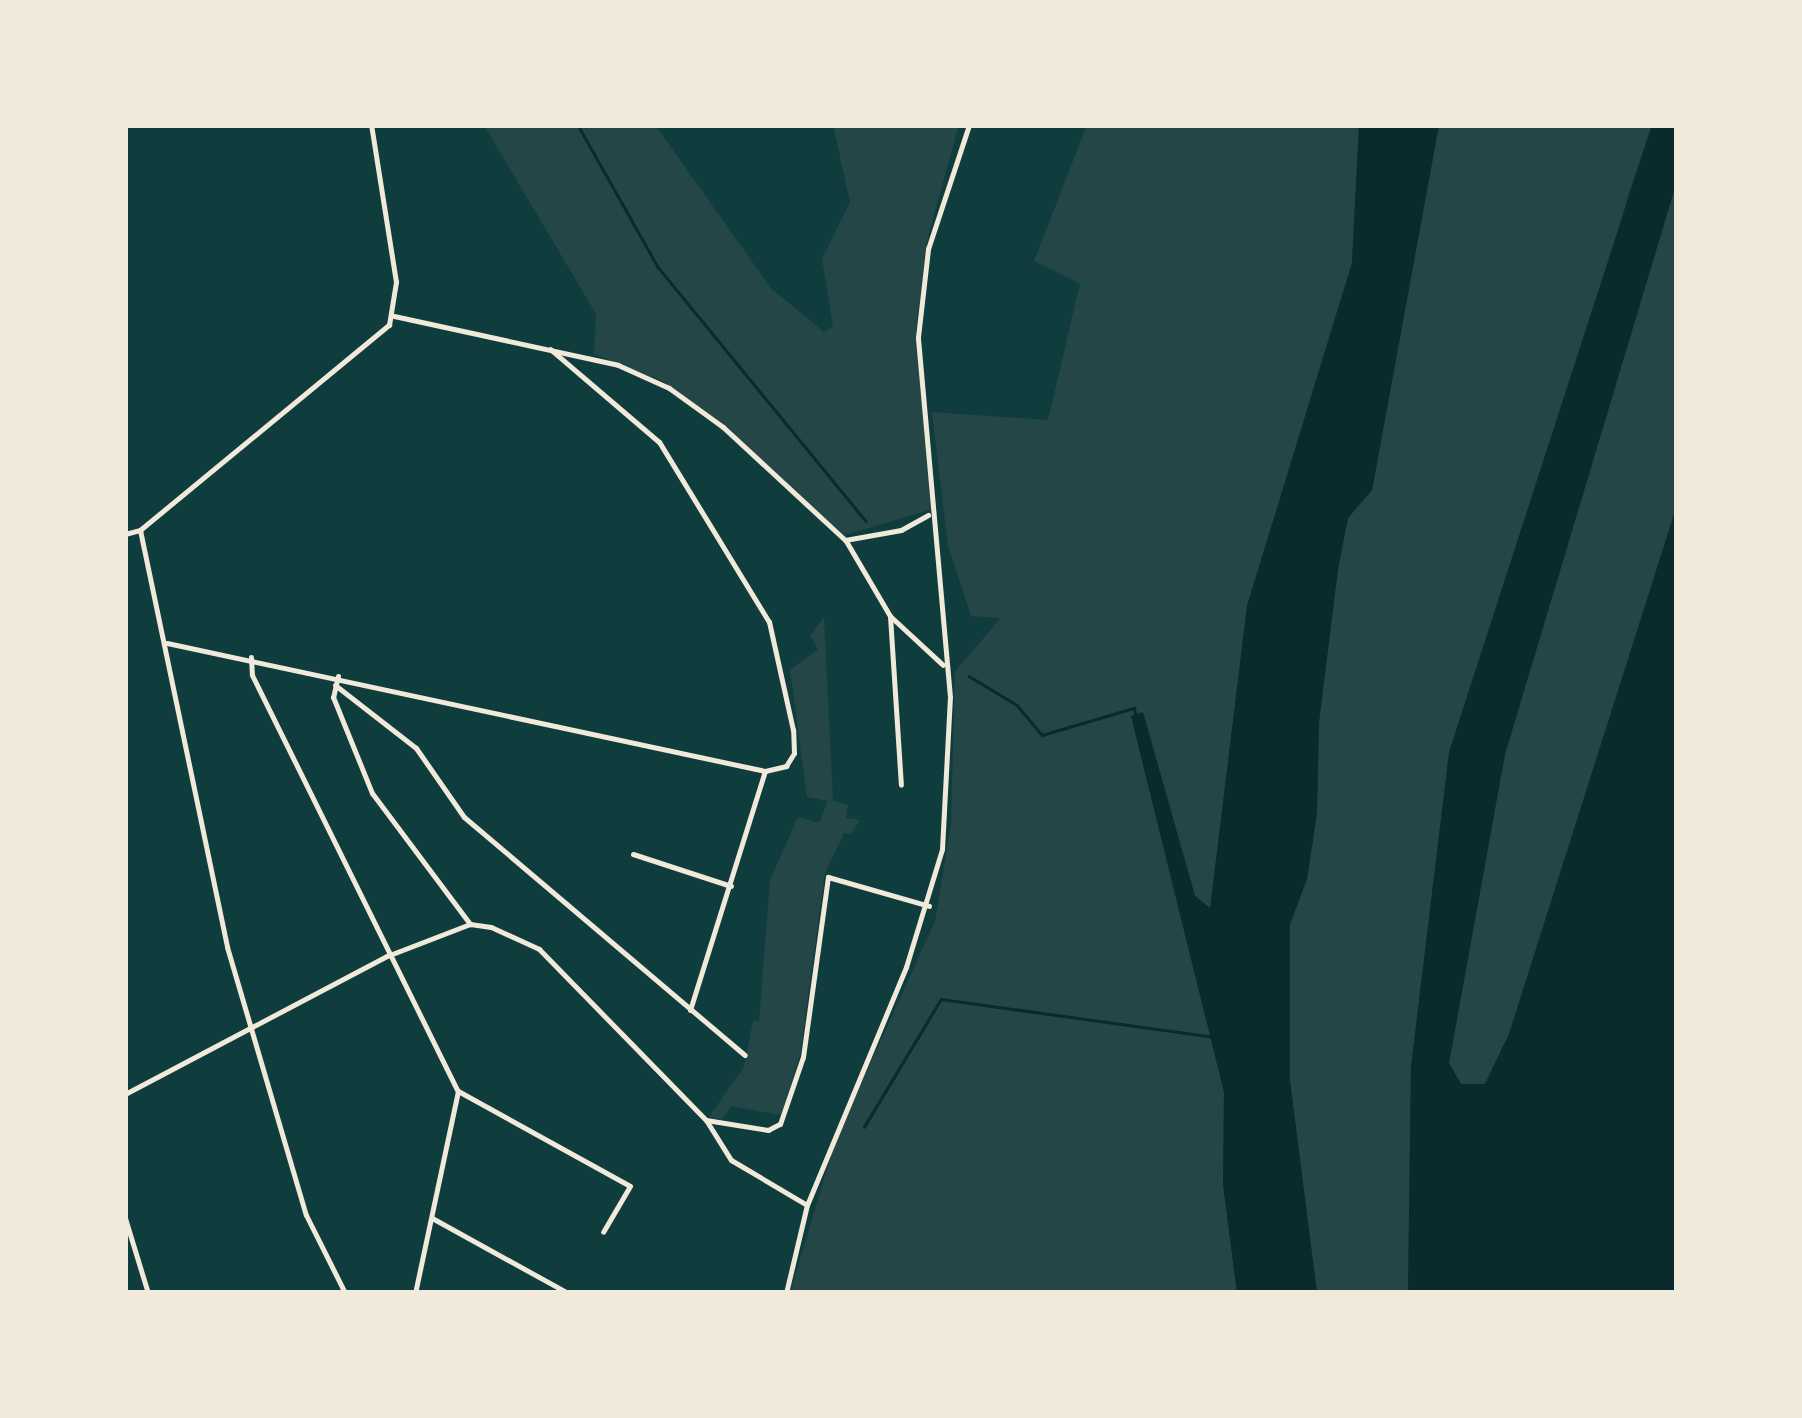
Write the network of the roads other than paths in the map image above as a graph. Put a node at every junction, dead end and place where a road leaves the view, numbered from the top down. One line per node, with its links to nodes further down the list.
1 (371, 125): 3 (street)
2 (969, 125): 5 (street)
3 (394, 316): 4 (street); 6 (street)
4 (550, 349): 8 (street); 15 (street)
5 (930, 514): 8 (street); 12 (street)
6 (140, 530): 7 (street); 10 (street)
7 (125, 534)
8 (845, 540): 9 (street)
9 (890, 616): 12 (street); 16 (street)
10 (167, 643): 11 (street); 23 (street)
11 (251, 657): 13 (street); 21 (street)
12 (945, 667): 19 (street)
13 (338, 676): 14 (street); 15 (street)
14 (336, 685): 20 (street); 22 (street)
15 (765, 771): 18 (street)
16 (901, 786)
17 (633, 854): 18 (street)
18 (731, 886): 22 (street)
19 (928, 906): 27 (street); 28 (street)
20 (470, 924): 21 (street); 27 (street)
21 (387, 956): 23 (street); 25 (street)
22 (690, 1010): 24 (street)
23 (250, 1029): 26 (street); 33 (street)
24 (744, 1055)
25 (458, 1091): 30 (street); 31 (street)
26 (125, 1094)
27 (706, 1120): 28 (street)
28 (807, 1205): 36 (street)
29 (125, 1218): 32 (street)
30 (432, 1218): 34 (street); 35 (street)
31 (604, 1232)
32 (148, 1293)
33 (345, 1293)
34 (415, 1293)
35 (568, 1293)
36 (786, 1293)

